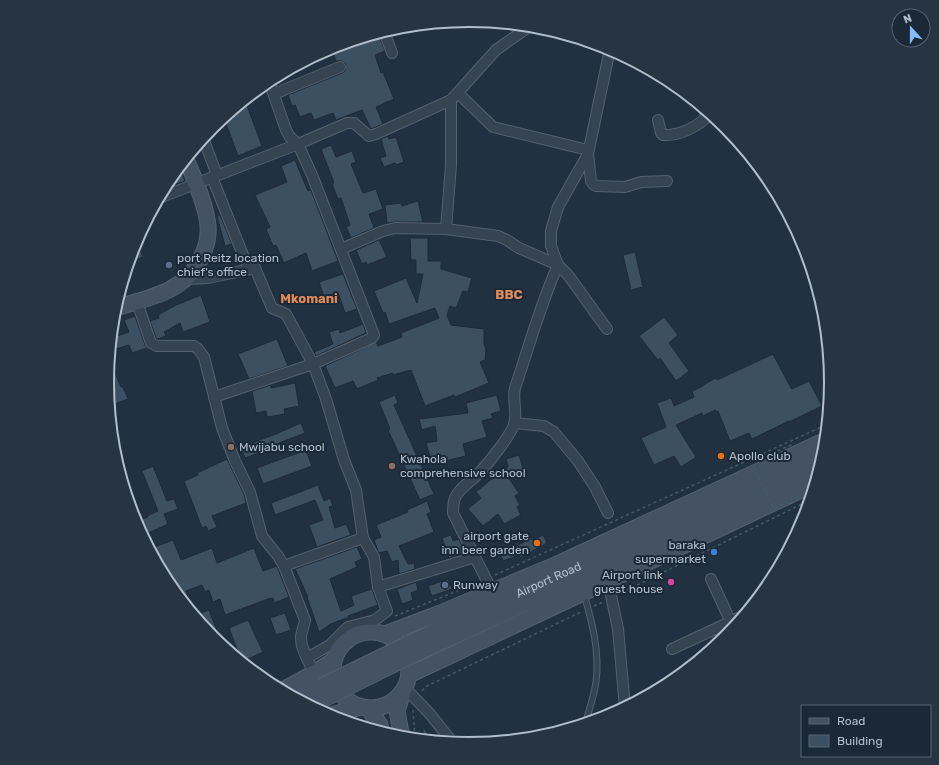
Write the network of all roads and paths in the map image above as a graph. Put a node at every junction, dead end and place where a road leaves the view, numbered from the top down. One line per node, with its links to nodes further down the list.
1 (523, 31): 8 (street)
2 (386, 37): 3 (street)
3 (392, 53)
4 (609, 55): 13 (street)
5 (340, 67): 7 (street)
6 (272, 87): 7 (street)
7 (274, 94): 11 (street)
8 (455, 97): 11 (street); 13 (street); 19 (street)
9 (706, 117): 10 (street)
10 (658, 120)
11 (298, 144): 15 (street); 20 (street)
12 (205, 145): 15 (street)
13 (588, 152): 16 (street); 21 (street)
14 (188, 165): 17 (main road)
15 (214, 176): 17 (street); 22 (street)
16 (667, 181)
17 (196, 184): 18 (street); 23 (main road)
18 (168, 194)
19 (446, 229): 20 (street); 21 (street)
20 (340, 249): 27 (street)
21 (558, 265): 26 (street); 29 (street)
22 (255, 268): 23 (street); 27 (street)
23 (186, 279): 24 (main road)
24 (136, 302): 25 (main road); 28 (street)
25 (123, 306)
26 (607, 329)
27 (313, 364): 28 (street); 39 (street)
28 (214, 397): 41 (street)
29 (514, 423): 38 (street); 40 (street)
30 (822, 426): 44 (path)
31 (820, 443): 44 (main road)
32 (761, 458): 36 (path, bridge)
33 (817, 458): 37 (main road, Airport Road)
34 (814, 470): 37 (main road, Airport Road)
35 (809, 486): 43 (main road)
36 (808, 492)
37 (715, 511): 57 (main road, Airport Road, bridge); 59 (main road, Airport Road, bridge)
38 (608, 513)
39 (363, 538): 41 (street); 45 (street)
40 (475, 557): 44 (street); 45 (street)
41 (284, 566): 52 (street)
42 (711, 580): 48 (street)
43 (608, 581): 46 (main road); 58 (street)
44 (489, 585): 47 (path); 50 (main road)
45 (378, 587): 52 (street)
46 (584, 593): 55 (main road); 62 (lane)
47 (395, 616)
48 (731, 623)
49 (726, 629): 51 (street)
50 (385, 634): 53 (main road); 55 (main road)
51 (672, 649)
52 (307, 658): 54 (street)
53 (334, 660): 54 (main road); 60 (main road)
54 (314, 673): 56 (main road)
55 (406, 685): 60 (main road); 64 (main road); 65 (street)
56 (288, 687)
57 (303, 696)
58 (625, 702)
59 (316, 703)
60 (365, 707): 61 (main road); 63 (main road)
61 (339, 713)
62 (587, 718)
63 (380, 727)
64 (401, 731)
65 (448, 737)

